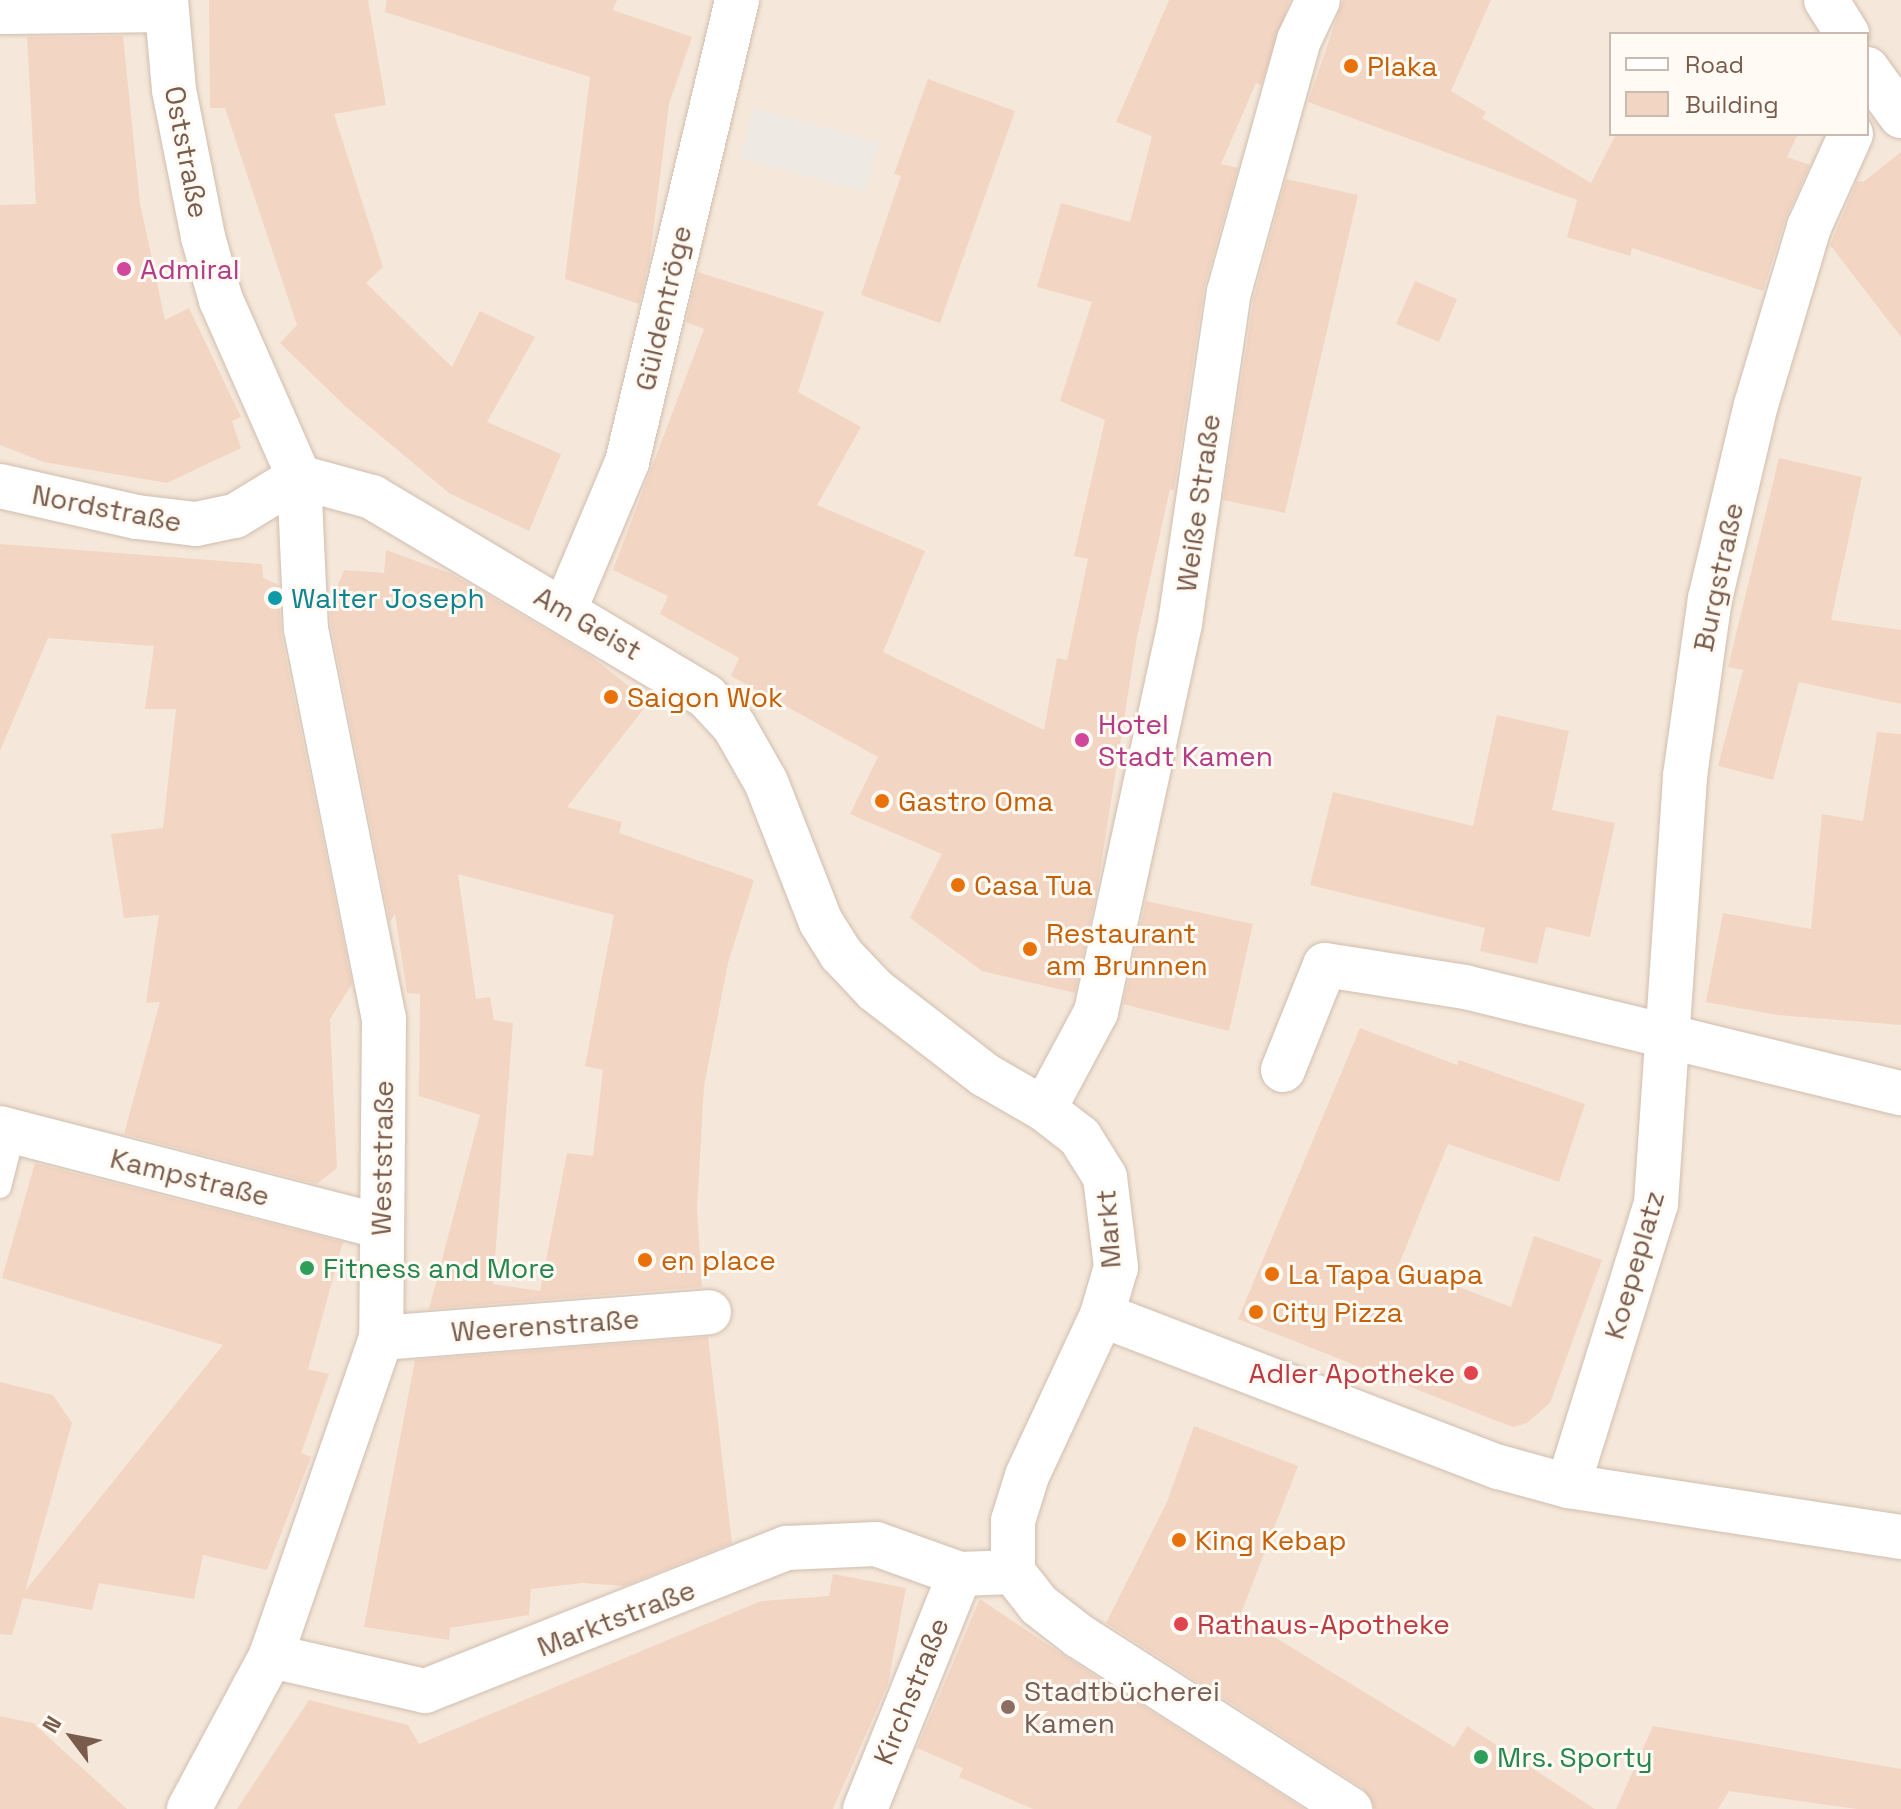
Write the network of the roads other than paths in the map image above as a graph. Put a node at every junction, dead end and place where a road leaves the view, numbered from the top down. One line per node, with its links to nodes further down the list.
1 (737, 0): 12 (street, Güldentröge)
2 (1318, 0): 17 (street, Weiße Straße)
3 (1826, 0): 6 (street)
4 (166, 5): 5 (street); 10 (street, Oststraße)
5 (0, 12)
6 (1846, 32)
7 (1869, 83): 8 (street)
8 (1901, 116)
9 (1850, 136): 14 (street, Burgstraße)
10 (299, 477): 11 (street, Nordstraße); 12 (street, Am Geist); 20 (street, Weststraße)
11 (0, 486)
12 (565, 609): 13 (street, Am Geist)
13 (796, 859): 17 (street, Markt)
14 (1663, 1038): 15 (street); 16 (street); 24 (street, Koepeplatz)
15 (1283, 1070)
16 (1901, 1093)
17 (1044, 1109): 22 (street, Markt)
18 (7, 1130): 19 (lane); 20 (street, Kampstraße)
19 (0, 1187)
20 (380, 1226): 23 (street, Weststraße)
21 (709, 1312): 23 (street, Weerenstraße)
22 (1102, 1315): 24 (street); 26 (street, Markt)
23 (381, 1338): 28 (street, Weststraße)
24 (1568, 1486): 25 (street)
25 (1901, 1537)
26 (1013, 1572): 27 (street); 31 (street)
27 (960, 1574): 28 (street, Marktstraße); 30 (street, Kirchstraße)
28 (271, 1656): 29 (street, Weststraße)
29 (189, 1809)
30 (865, 1809)
31 (1350, 1809)

